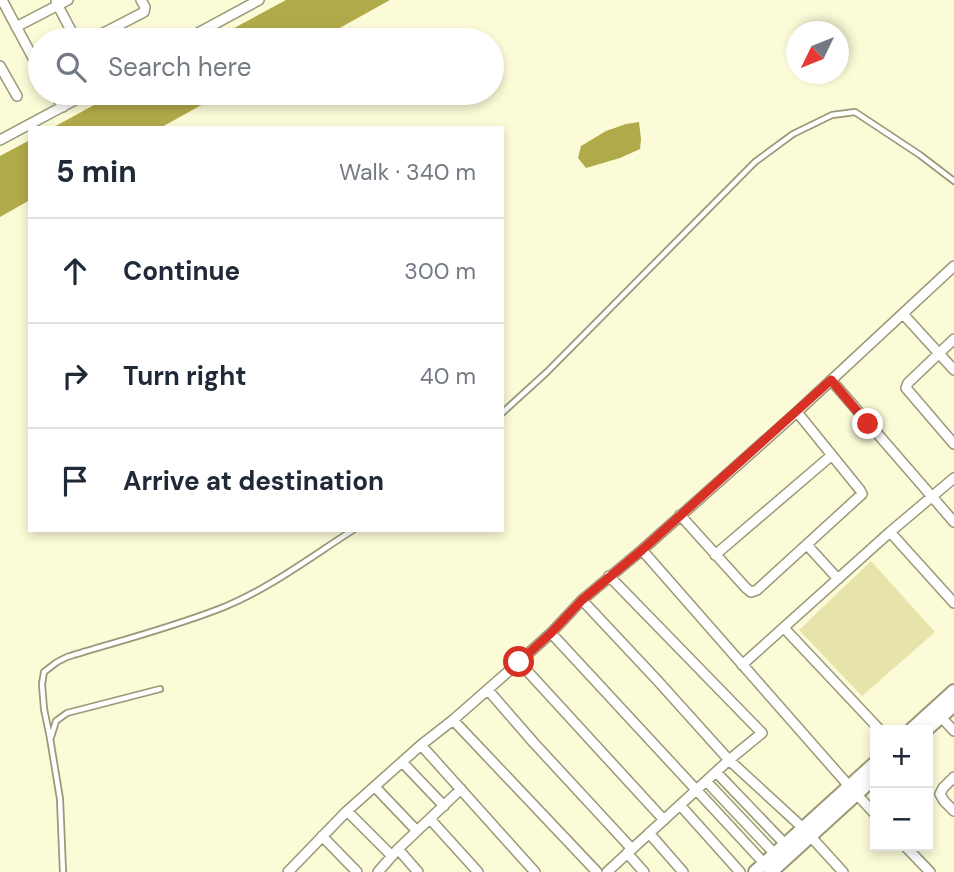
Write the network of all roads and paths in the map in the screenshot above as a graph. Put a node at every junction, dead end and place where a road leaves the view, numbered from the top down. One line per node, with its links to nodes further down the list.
1 (2, 0): 6 (street)
2 (68, 0): 5 (street)
3 (141, 0): 8 (street)
4 (259, 0): 9 (street)
5 (57, 3): 6 (street); 7 (street)
6 (16, 27): 10 (street)
7 (70, 28)
8 (113, 28)
9 (207, 28)
10 (28, 49)
11 (0, 66): 12 (street)
12 (17, 96)
13 (67, 105): 14 (street)
14 (63, 107): 15 (street)
15 (0, 140)
16 (954, 181): 23 (lane)
17 (954, 266): 18 (street)
18 (903, 314): 20 (street); 22 (street)
19 (954, 339): 20 (street)
20 (939, 353): 21 (street); 25 (street)
21 (954, 370)
22 (831, 380): 24 (street); 28 (street)
23 (504, 410)
24 (797, 412): 26 (street); 29 (street)
25 (954, 444)
26 (832, 455): 33 (street); 35 (street)
27 (954, 478): 28 (street)
28 (932, 498): 30 (street); 32 (street)
29 (680, 515): 34 (street); 35 (street)
30 (954, 522)
31 (350, 532): 54 (lane)
32 (890, 532): 37 (street); 39 (street)
33 (807, 545): 35 (street); 37 (street)
34 (642, 550): 36 (street); 43 (street)
35 (715, 555)
36 (609, 576): 38 (street); 56 (street)
37 (838, 579): 40 (street)
38 (582, 600): 41 (street); 56 (street)
39 (954, 603)
40 (784, 628): 43 (street); 50 (street)
41 (551, 633): 42 (street); 65 (street)
42 (519, 662): 45 (street); 73 (street)
43 (742, 665): 66 (street)
44 (160, 689): 54 (lane)
45 (488, 690): 49 (street); 79 (street)
46 (954, 691): 51 (main road)
47 (954, 705): 48 (main road)
48 (941, 716): 52 (main road); 53 (street)
49 (453, 720): 55 (street); 92 (street)
50 (875, 725)
51 (917, 725)
52 (931, 725)
53 (954, 731)
54 (50, 738): 85 (lane)
55 (421, 745): 57 (street); 64 (street)
56 (729, 760): 59 (street); 75 (street)
57 (402, 762): 63 (street); 68 (street)
58 (870, 768): 66 (main road)
59 (716, 772): 62 (street); 78 (street)
60 (954, 777): 71 (street)
61 (870, 780): 66 (main road)
62 (706, 781): 65 (street); 82 (street)
63 (375, 787): 70 (street); 74 (street)
64 (461, 789): 68 (street); 91 (street)
65 (696, 790): 67 (street); 84 (street)
66 (852, 790): 69 (street); 75 (main road)
67 (680, 805): 73 (street); 97 (street)
68 (444, 806): 72 (street)
69 (870, 809)
70 (347, 811): 77 (street); 81 (street)
71 (954, 811)
72 (430, 819): 74 (street); 90 (street)
73 (664, 820): 76 (street)
74 (417, 831): 81 (street)
75 (807, 832): 78 (main road); 84 (main road); 98 (street)
76 (649, 833): 79 (street); 96 (street)
77 (322, 836): 86 (street); 87 (street)
78 (785, 844): 82 (main road)
79 (629, 851): 83 (street); 95 (street)
80 (910, 851): 99 (street)
81 (395, 853): 88 (street); 89 (street)
82 (775, 853): 84 (main road)
83 (617, 863): 93 (street); 94 (street)
84 (763, 869)
85 (63, 872)
86 (288, 872)
87 (357, 872)
88 (378, 872)
89 (418, 872)
90 (478, 872)
91 (535, 872)
92 (597, 872)
93 (607, 872)
94 (625, 872)
95 (644, 872)
96 (683, 872)
97 (740, 872)
98 (844, 872)
99 (930, 872)

